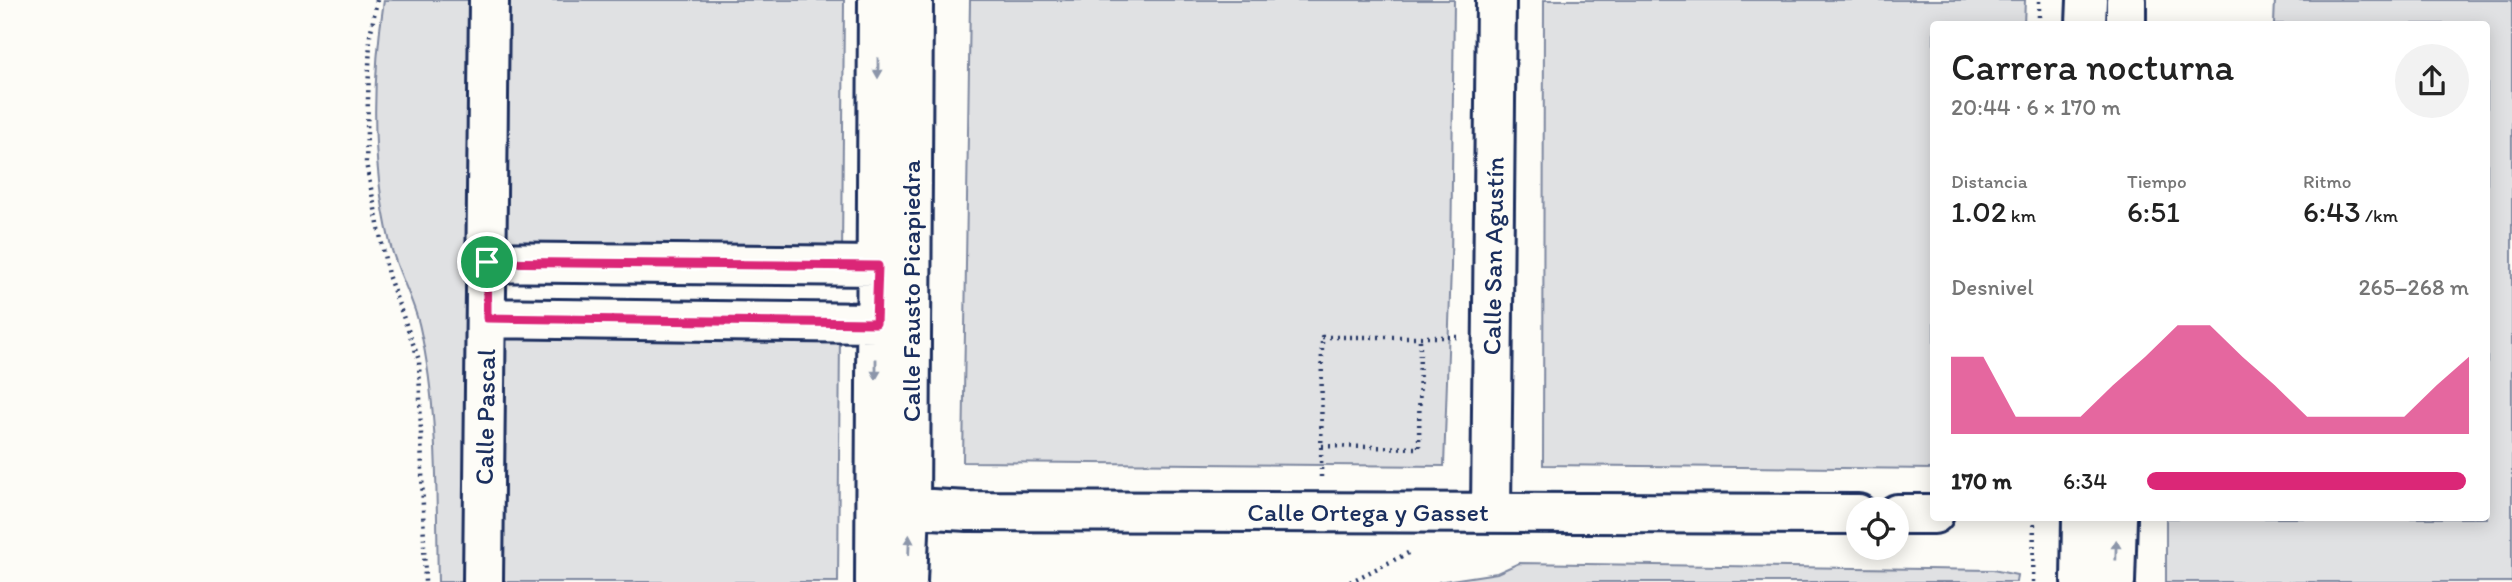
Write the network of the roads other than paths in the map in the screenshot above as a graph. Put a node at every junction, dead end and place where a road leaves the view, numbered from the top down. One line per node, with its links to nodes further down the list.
1 (489, 0): 9 (street, Calle Pascal)
2 (878, 0): 10 (street, Calle Fausto Picapiedra, one-way to 10)
3 (913, 0): 13 (street, Calle Fausto Picapiedra)
4 (1496, 0): 14 (street, Calle San Agustín)
5 (2087, 0): 7 (street)
6 (2126, 0): 8 (street)
7 (2086, 21)
8 (2126, 21)
9 (487, 262): 10 (street); 11 (street, Calle Pascal)
10 (878, 266): 12 (street, Calle Fausto Picapiedra)
11 (487, 318): 12 (street); 20 (street, Calle Pascal)
12 (876, 323): 13 (street, Calle Fausto Picapiedra, one-way to 13)
13 (894, 507): 14 (street, Calle Ortega y Gasset); 21 (street, Calle Fausto Picapiedra); 22 (street, Calle Fausto Picapiedra, one-way to 13)
14 (1491, 513): 15 (street, Calle Ortega y Gasset)
15 (1846, 514)
16 (1909, 514): 17 (street)
17 (1930, 514)
18 (2082, 521): 23 (street)
19 (2117, 521): 24 (street, one-way to 19)
20 (483, 582)
21 (875, 582)
22 (907, 582)
23 (2081, 582)
24 (2116, 582)

